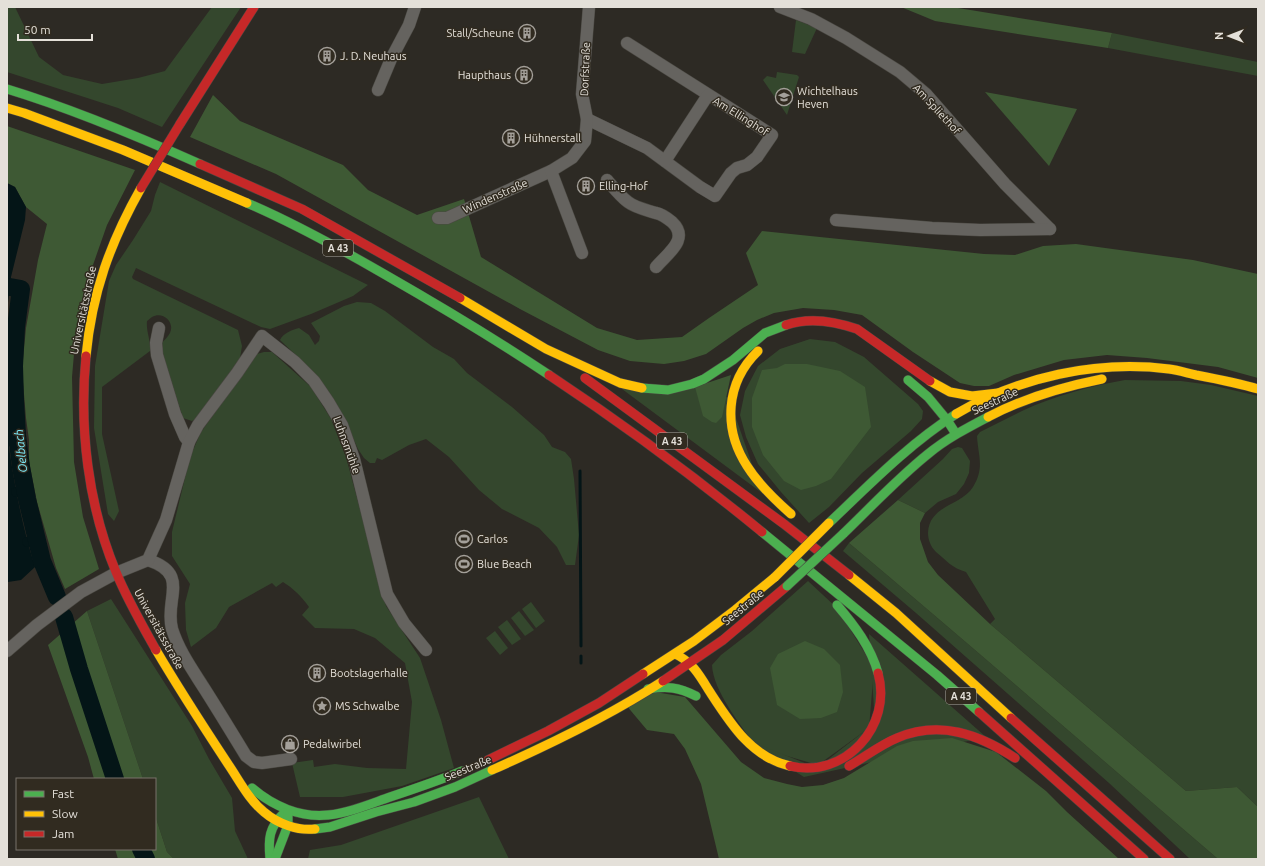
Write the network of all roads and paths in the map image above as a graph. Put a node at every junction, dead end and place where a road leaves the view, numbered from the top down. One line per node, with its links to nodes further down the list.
1 (254, 7): 37 (main road, Universitätsstraße, bridge)
2 (415, 7): 7 (street)
3 (588, 7): 10 (street, Dorfstraße)
4 (780, 7): 15 (street, Am Spliethof)
5 (626, 43): 8 (street, Am Ellinghof)
6 (7, 89): 20 (main road, A 43)
7 (378, 90)
8 (708, 95): 11 (street, Am Ellinghof); 11 (street, Am Ellinghof)
9 (7, 108): 33 (main road, A 43)
10 (587, 120): 11 (street, Am Ellinghof); 12 (street, Dorfstraße)
11 (665, 161)
12 (551, 171): 14 (street, Windenstraße); 16 (street)
13 (607, 180): 17 (street)
14 (438, 218)
15 (836, 220)
16 (582, 253)
17 (656, 267)
18 (159, 328): 32 (street)
19 (764, 346): 34 (main road)
20 (546, 349): 25 (main road); 38 (main road, A 43)
21 (900, 374): 29 (main road)
22 (1128, 376): 23 (main road, Seestraße)
23 (1201, 376): 26 (main road, Seestraße); 27 (main road, Seestraße)
24 (1108, 378): 30 (main road, Seestraße)
25 (933, 383): 27 (main road); 28 (main road)
26 (1258, 389)
27 (998, 393): 28 (main road, Seestraße)
28 (952, 407): 29 (main road, Seestraße); 30 (main road)
29 (947, 420): 31 (main road); 41 (main road, Seestraße, bridge)
30 (966, 428): 31 (main road, Seestraße)
31 (956, 434): 42 (main road, Seestraße, bridge)
32 (189, 442): 36 (street); 39 (street, Luhnsmühle)
33 (744, 517): 42 (main road); 51 (main road, A 43)
34 (797, 520)
35 (808, 529): 38 (main road)
36 (148, 560): 37 (street); 45 (street)
37 (116, 573): 40 (street); 47 (main road, Universitätsstraße)
38 (896, 613): 57 (main road, A 43)
39 (426, 650)
40 (7, 651)
41 (675, 654): 42 (main road); 43 (main road); 50 (main road, Seestraße)
42 (690, 662): 43 (main road, Seestraße)
43 (683, 676): 44 (main road, Seestraße); 44 (main road)
44 (648, 689): 53 (main road, Seestraße)
45 (291, 759)
46 (1020, 761): 48 (main road)
47 (230, 766): 50 (main road, Universitätsstraße); 52 (main road, Universitätsstraße)
48 (840, 770)
49 (1031, 770): 51 (main road)
50 (288, 809): 52 (main road); 53 (main road)
51 (1098, 819): 56 (main road, A 43)
52 (276, 820): 53 (main road, Seestraße); 54 (main road)
53 (288, 825): 55 (main road)
54 (270, 859)
55 (275, 859)
56 (1144, 859)
57 (1170, 859)

